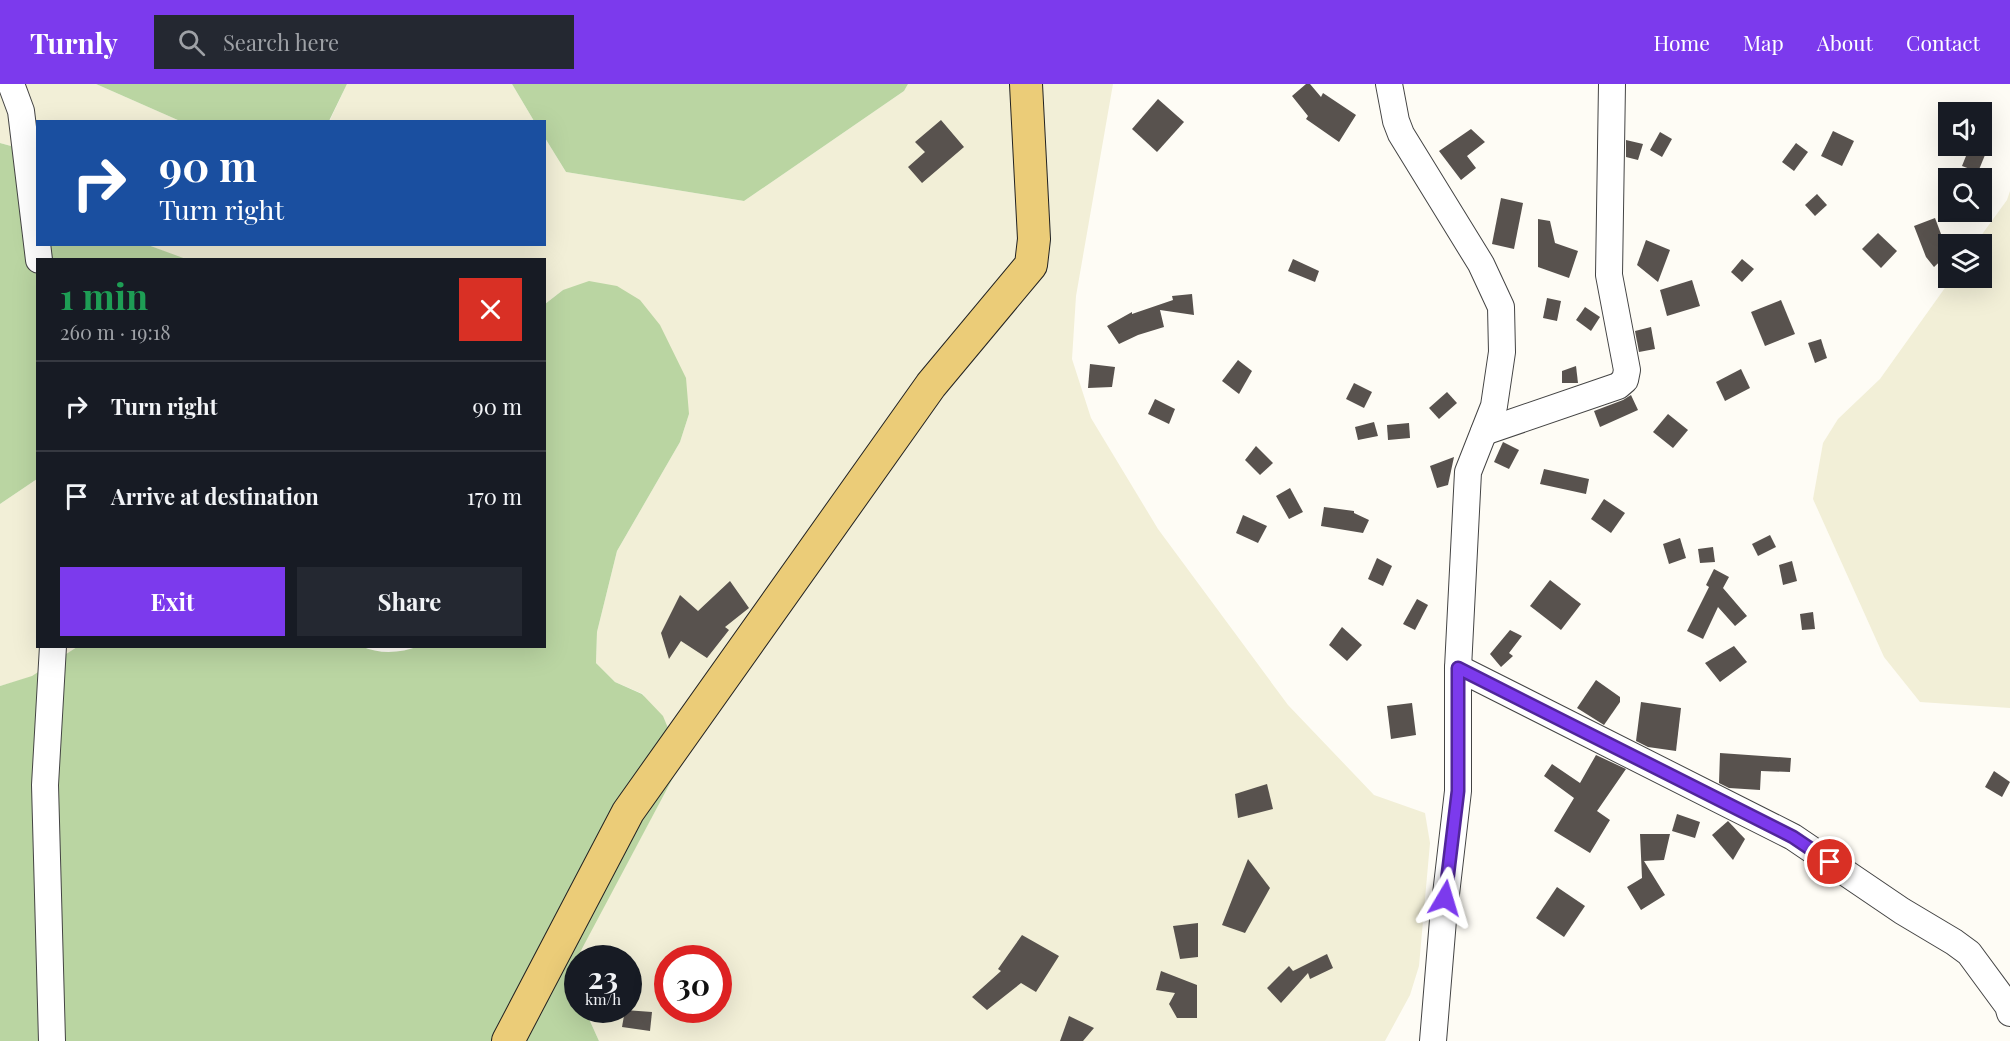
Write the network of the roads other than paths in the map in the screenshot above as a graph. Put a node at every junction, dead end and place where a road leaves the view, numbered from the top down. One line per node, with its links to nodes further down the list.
1 (11, 84): 5 (street)
2 (1026, 84): 11 (main road)
3 (1389, 84): 6 (street)
4 (1612, 84): 6 (street)
5 (36, 235)
6 (1484, 432): 8 (street)
7 (52, 648): 10 (street)
8 (1458, 668): 9 (street); 12 (street)
9 (2010, 1012)
10 (52, 1041)
11 (508, 1041)
12 (1433, 1041)

